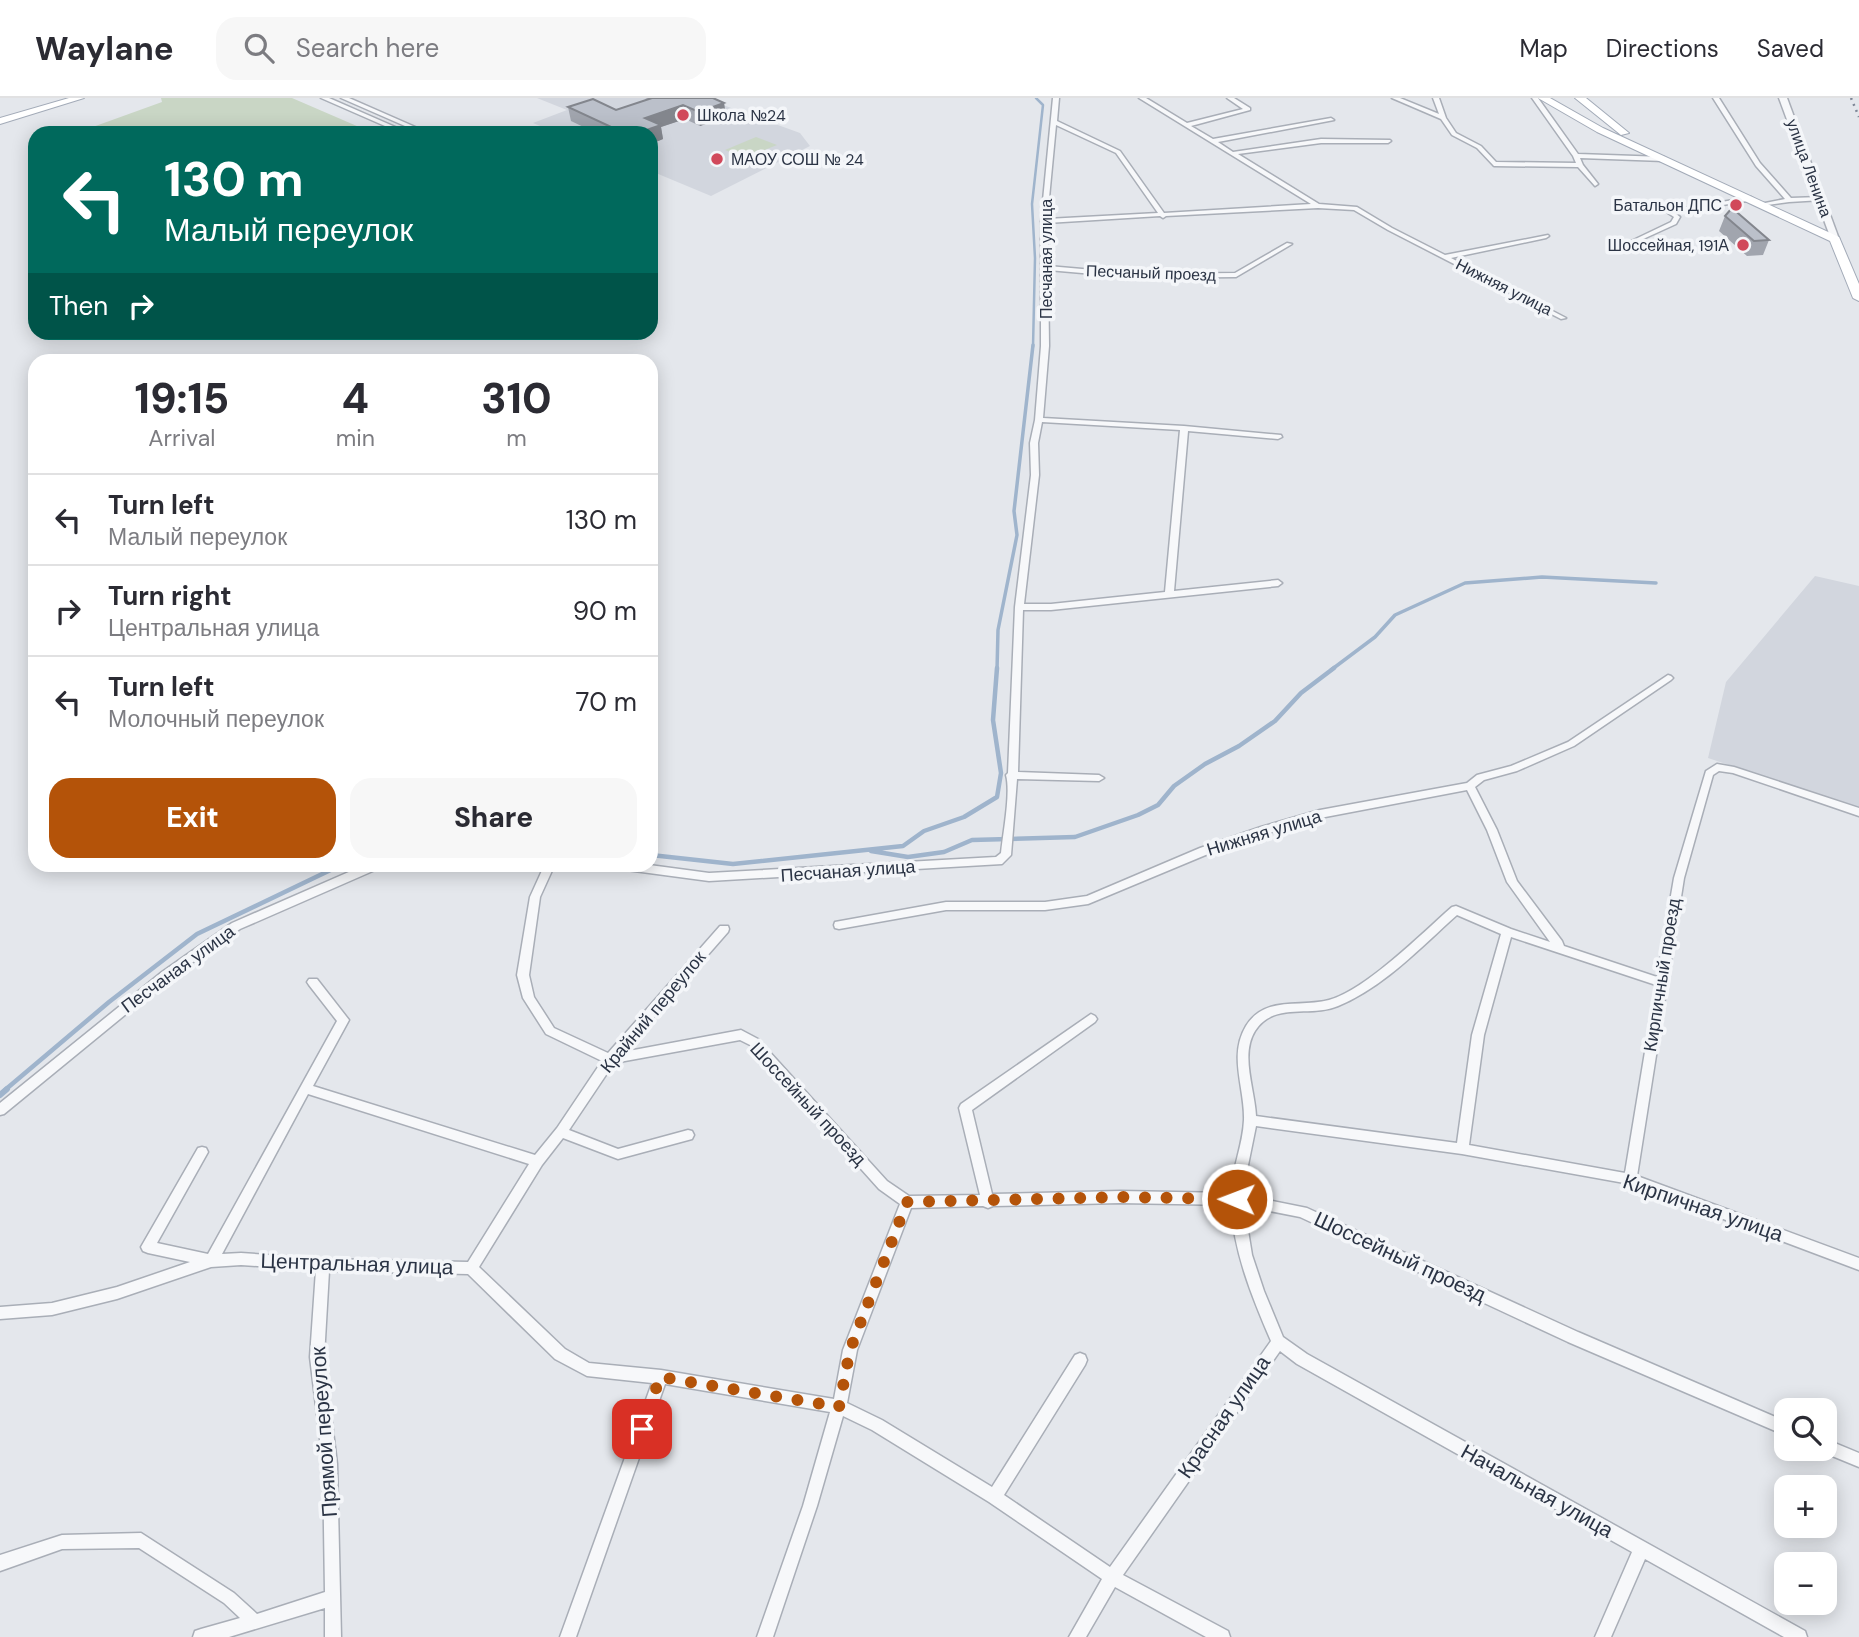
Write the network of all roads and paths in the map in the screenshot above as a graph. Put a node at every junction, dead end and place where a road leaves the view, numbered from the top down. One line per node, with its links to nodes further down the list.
1 (79, 98): 16 (main road)
2 (324, 98): 19 (street)
3 (344, 98): 20 (street)
4 (1056, 98): 17 (street, Песчаная улица)
5 (1142, 98): 18 (street, Нижняя улица)
6 (1230, 98): 18 (street)
7 (1395, 98): 14 (street)
8 (1436, 98): 14 (street)
9 (1535, 98): 25 (street)
10 (1543, 98): 23 (main road)
11 (1580, 98): 23 (main road)
12 (1716, 98): 31 (street)
13 (1783, 98): 30 (street, улица Ленина)
14 (1443, 118): 27 (street)
15 (1331, 120): 21 (street)
16 (0, 121)
17 (1053, 121): 34 (street); 35 (street, Песчаная улица)
18 (1187, 125): 21 (street, Нижняя улица)
19 (390, 126)
20 (410, 126)
21 (1214, 141): 24 (street, Нижняя улица)
22 (1388, 141): 24 (street)
23 (1630, 142): 26 (main road)
24 (1235, 153): 33 (street, Нижняя улица)
25 (1576, 156): 26 (street); 27 (street)
26 (1664, 159): 29 (main road)
27 (1580, 165): 28 (street)
28 (1595, 184)
29 (1751, 199): 32 (main road); 39 (street)
30 (1820, 199): 31 (street); 37 (street, улица Ленина)
31 (1789, 200): 32 (street)
32 (1762, 205): 37 (main road)
33 (1318, 206): 34 (street); 40 (street, Нижняя улица)
34 (1163, 216): 35 (street)
35 (1044, 221): 41 (street, Песчаная улица)
36 (1546, 236): 40 (street, Нижняя улица)
37 (1835, 239): 42 (main road)
38 (1289, 244): 41 (street, Песчаный проезд)
39 (1628, 244)
40 (1444, 257): 43 (street, Нижняя улица)
41 (1046, 268): 44 (street, Песчаная улица)
42 (1859, 298)
43 (1563, 318)
44 (1039, 420): 45 (street); 49 (street, Песчаная улица)
45 (1184, 428): 46 (street); 48 (street)
46 (1278, 437)
47 (1278, 583): 48 (street)
48 (1169, 595): 49 (street)
49 (1020, 607): 51 (street, Песчаная улица)
50 (1668, 678): 53 (street, Нижняя улица)
51 (1011, 775): 52 (street); 55 (street, Песчаная улица)
52 (1099, 778)
53 (1470, 786): 58 (street, Нижняя улица); 61 (street)
54 (1859, 812): 63 (street, Кирпичный проезд)
55 (658, 870)
56 (360, 872): 67 (street, Песчаная улица)
57 (546, 872): 65 (street)
58 (839, 925)
59 (724, 929): 65 (street, Крайний переулок)
60 (1507, 932): 61 (street, Красная улица); 68 (street, Красная улица); 71 (street)
61 (1558, 949): 63 (street, Красная улица)
62 (313, 982): 66 (street)
63 (1660, 982): 74 (street, Кирпичный проезд)
64 (1091, 1020): 77 (street)
65 (610, 1059): 69 (street, Крайний переулок); 76 (street, Шоссейный проезд)
66 (307, 1088): 73 (street); 78 (street)
67 (0, 1110)
68 (1250, 1120): 71 (street, Кирпичная улица); 75 (street, Красная улица)
69 (561, 1132): 70 (street); 73 (street, Крайний переулок)
70 (688, 1135)
71 (1462, 1149): 74 (street, Кирпичная улица)
72 (202, 1152): 78 (street, Центральная улица)
73 (538, 1160): 81 (street, Крайний переулок)
74 (1630, 1180): 79 (street, Кирпичная улица)
75 (1237, 1199): 77 (street, Шоссейный проезд); 83 (street, Красная улица); 87 (street, Шоссейный проезд)
76 (907, 1202): 77 (street, Шоссейный проезд); 86 (street)
77 (988, 1202)
78 (211, 1261): 80 (street, Центральная улица); 82 (street, Центральная улица)
79 (1859, 1264)
80 (323, 1265): 81 (street, Центральная улица); 94 (street, Прямой переулок)
81 (471, 1268): 85 (street, Центральная улица)
82 (0, 1312)
83 (1278, 1342): 91 (street, Начальная улица); 93 (street, Красная улица)
84 (1080, 1360): 90 (street)
85 (660, 1377): 86 (street, Центральная улица); 98 (street)
86 (839, 1407): 90 (street, Центральная улица); 99 (street)
87 (1774, 1423)
88 (1837, 1451): 89 (street)
89 (1859, 1460)
90 (994, 1497): 93 (street, Центральная улица)
91 (1641, 1550): 102 (street); 103 (street, Начальная улица)
92 (0, 1563): 95 (street)
93 (1112, 1577): 100 (street, Красная улица); 101 (street, Центральная улица)
94 (331, 1598): 95 (street); 97 (street, Прямой переулок)
95 (255, 1622): 96 (street)
96 (201, 1637)
97 (333, 1637)
98 (568, 1637)
99 (765, 1637)
100 (1077, 1637)
101 (1222, 1637)
102 (1603, 1637)
103 (1799, 1637)

